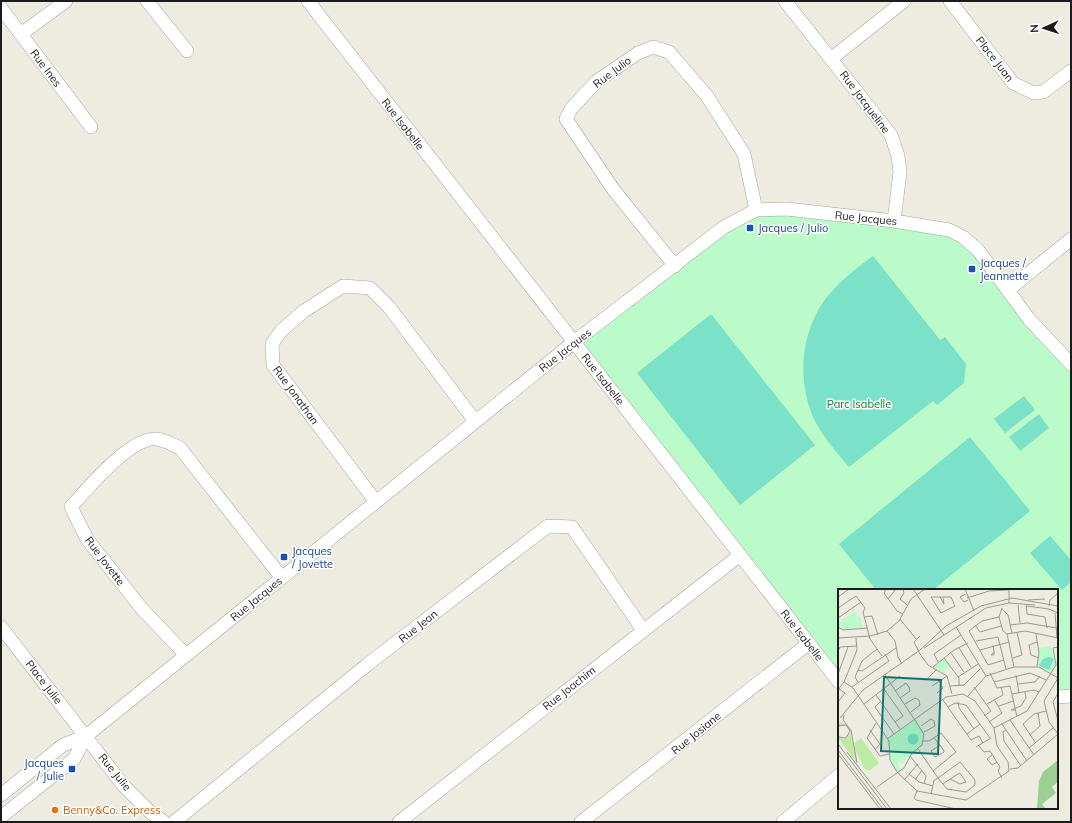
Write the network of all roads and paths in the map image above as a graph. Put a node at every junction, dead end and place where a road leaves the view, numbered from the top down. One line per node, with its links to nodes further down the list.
1 (66, 1): 8 (street)
2 (147, 1): 9 (street)
3 (308, 1): 18 (street, Rue Isabelle)
4 (785, 1): 10 (street, Rue Jacqueline)
5 (904, 1): 10 (street)
6 (950, 1): 11 (street, Place Juan)
7 (1, 8): 8 (street, Rue Ines)
8 (19, 32): 12 (street, Rue Ines)
9 (188, 51)
10 (832, 58): 14 (street, Rue Jacqueline)
11 (1071, 71)
12 (90, 127)
13 (756, 210): 14 (street, Rue Jacques); 16 (street, Rue Jacques); 16 (street, Rue Julio)
14 (894, 221): 17 (street, Rue Jacques)
15 (1071, 239): 17 (street)
16 (675, 266): 18 (street, Rue Jacques)
17 (1008, 290): 19 (street, Rue Jacques)
18 (574, 342): 20 (street, Rue Jacques); 22 (street, Rue Isabelle)
19 (1071, 364)
20 (475, 421): 21 (street, Rue Jacques); 21 (street, Rue Jonathan)
21 (376, 502): 23 (street, Rue Jacques)
22 (740, 555): 25 (street, Rue Joachim); 26 (street, Rue Isabelle)
23 (282, 578): 27 (street, Rue Jacques); 27 (street, Rue Jovette)
24 (1, 628): 31 (street, Place Julie)
25 (643, 630): 36 (street, Rue Jean); 37 (street, Rue Joachim)
26 (809, 643): 28 (street, Rue Isabelle); 38 (street, Rue Josiane)
27 (186, 655): 31 (street, Rue Jacques)
28 (838, 681)
29 (1071, 696): 30 (street)
30 (1058, 697)
31 (86, 736): 33 (street, Rue Jacques); 34 (street, Rue Jacques); 35 (street, Rue Julie)
32 (838, 776): 39 (street)
33 (1, 795)
34 (1, 817)
35 (164, 822)
36 (174, 822)
37 (399, 822)
38 (581, 822)
39 (783, 822)

